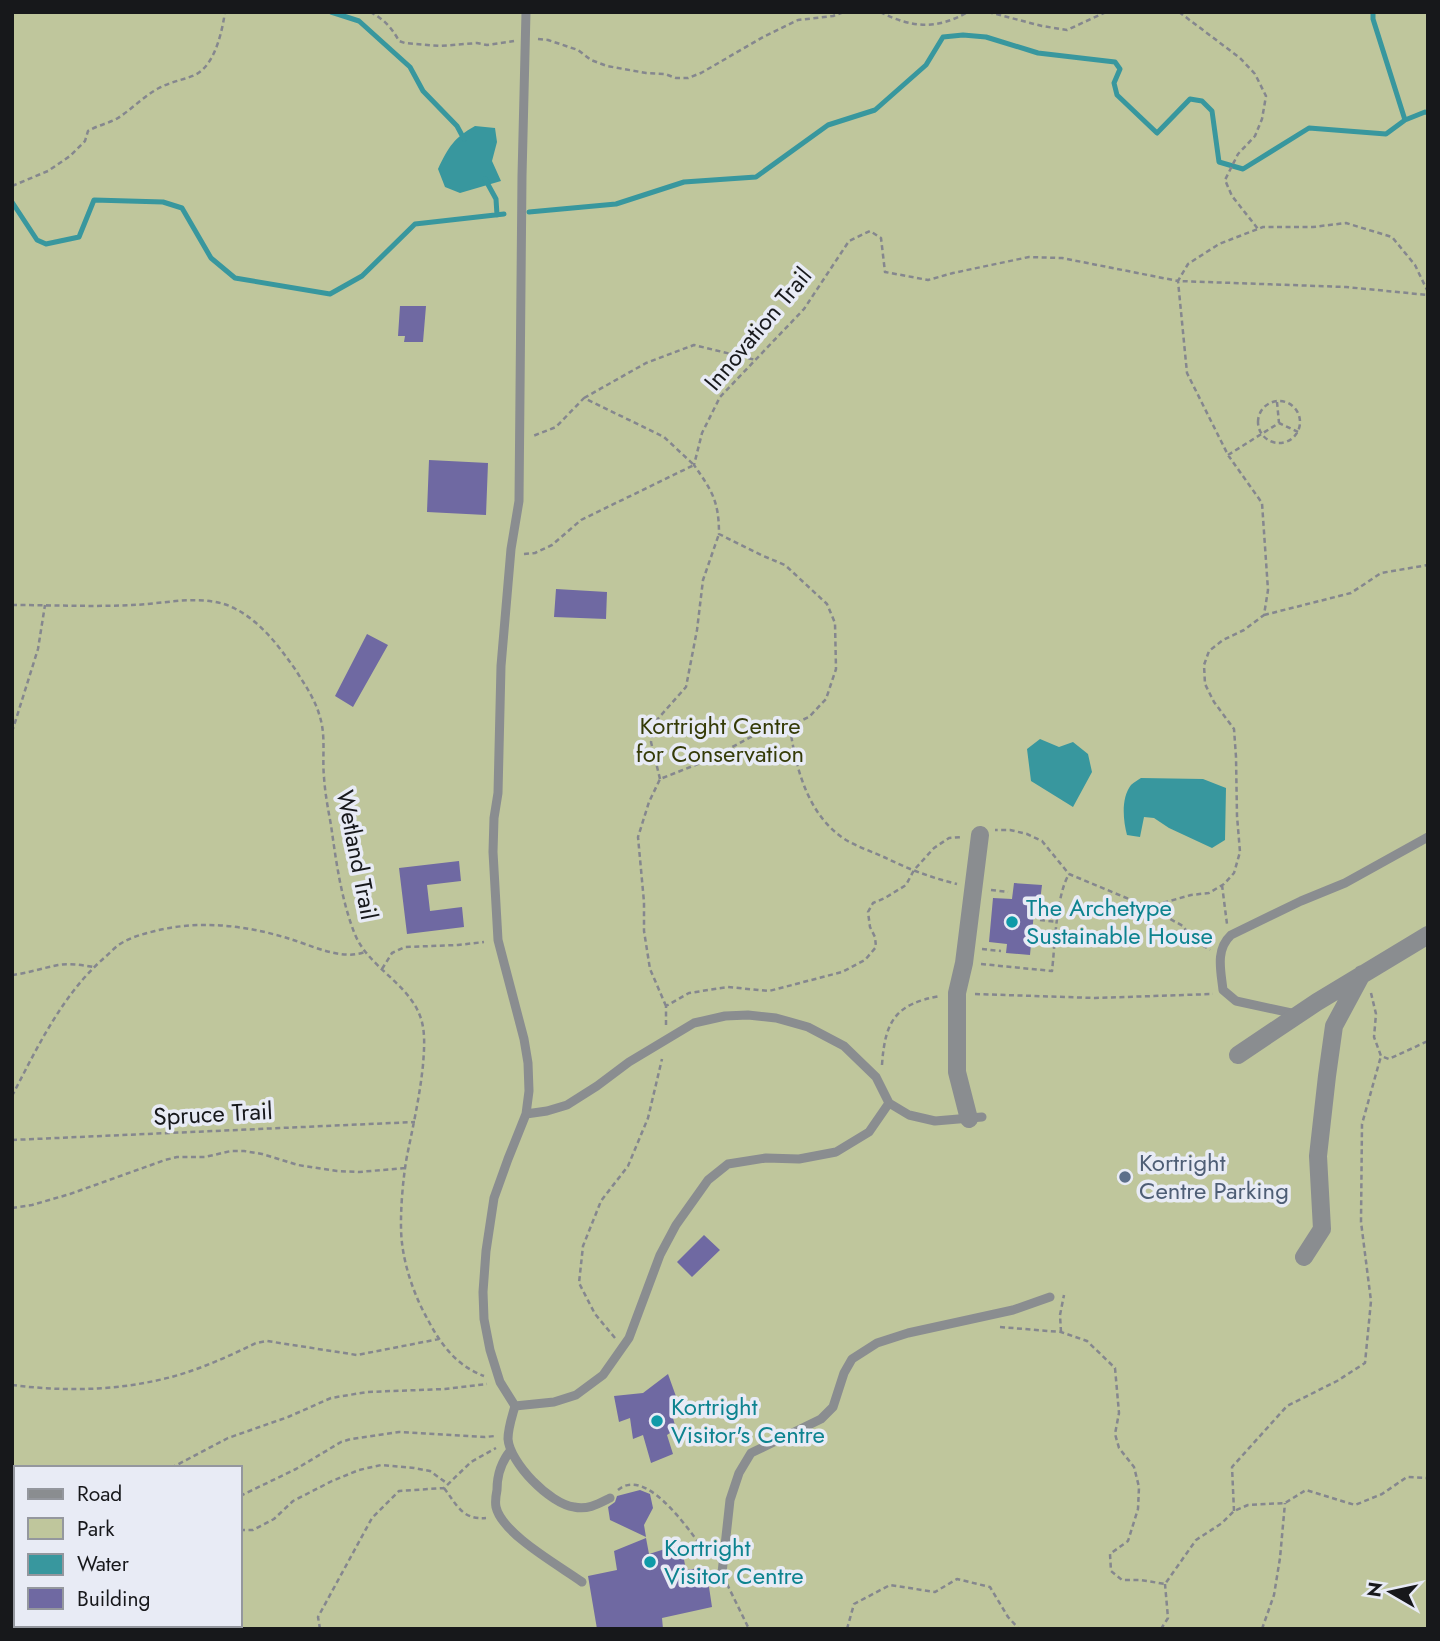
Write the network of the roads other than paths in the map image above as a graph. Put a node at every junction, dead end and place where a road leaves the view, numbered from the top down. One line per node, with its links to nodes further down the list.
1 (526, 12): 9 (lane)
2 (980, 835): 10 (street)
3 (1428, 837): 6 (lane)
4 (1428, 935): 5 (street)
5 (1367, 971): 6 (street); 11 (street)
6 (1298, 1014): 7 (street)
7 (1238, 1055)
8 (889, 1103): 9 (lane); 10 (lane); 13 (lane)
9 (526, 1114): 13 (lane)
10 (975, 1118)
11 (1304, 1257)
12 (1050, 1297): 16 (lane)
13 (515, 1406): 14 (lane)
14 (509, 1442): 15 (lane); 17 (lane)
15 (610, 1497)
16 (722, 1573)
17 (582, 1581)

